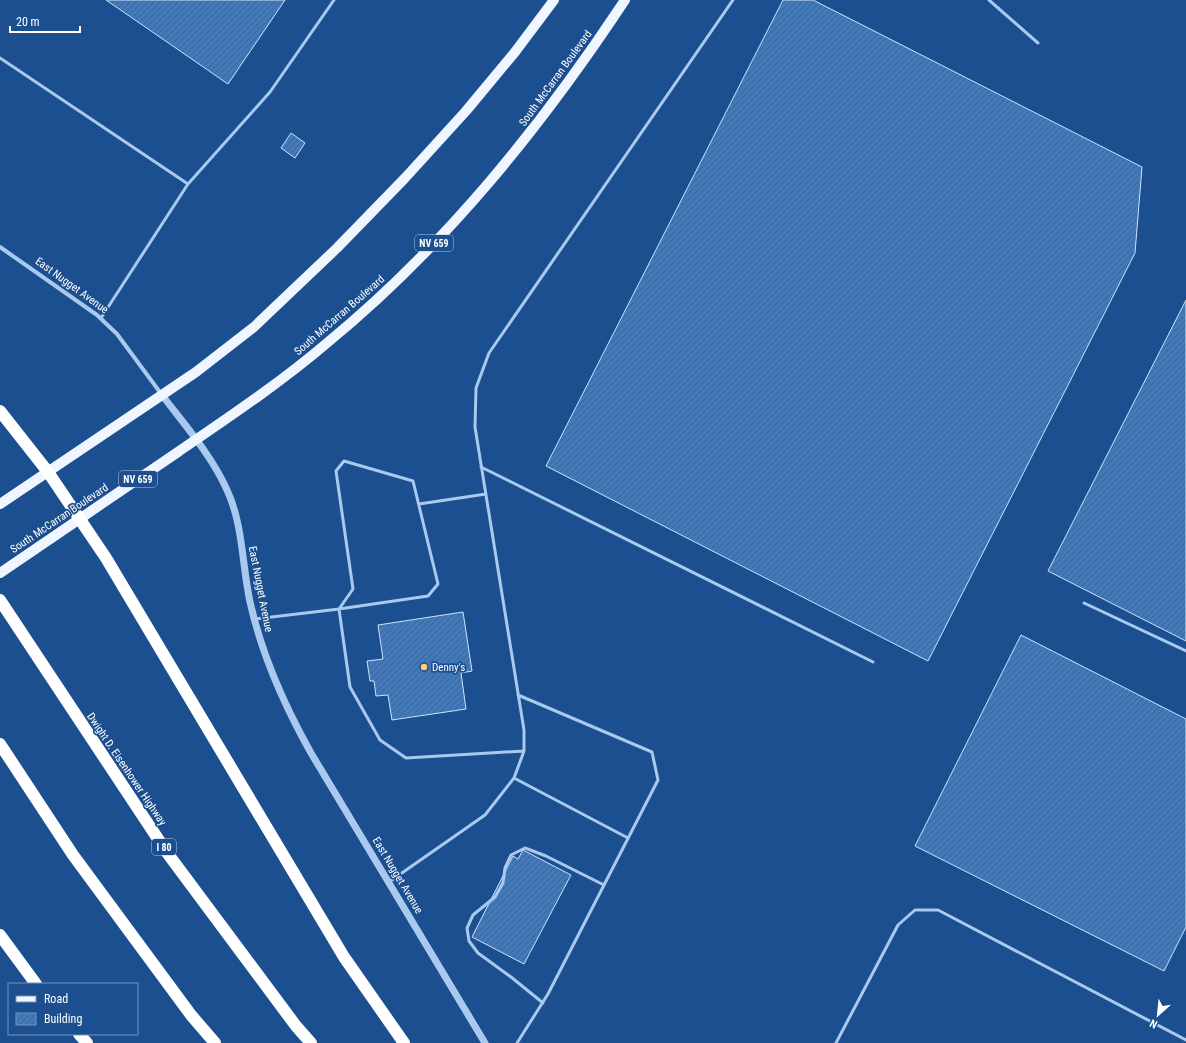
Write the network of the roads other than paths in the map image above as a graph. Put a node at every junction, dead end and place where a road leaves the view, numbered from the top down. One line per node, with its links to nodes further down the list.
1 (334, 0): 8 (lane)
2 (554, 0): 11 (main road)
3 (625, 0): 13 (main road, South McCarran Boulevard / NV 659)
4 (732, 0): 14 (lane)
5 (989, 0): 6 (lane)
6 (1038, 43)
7 (0, 58): 8 (lane)
8 (188, 184): 10 (lane)
9 (0, 247): 10 (street, East Nugget Avenue)
10 (101, 318): 11 (street, East Nugget Avenue)
11 (162, 395): 13 (street, East Nugget Avenue); 15 (main road)
12 (0, 411): 15 (highway)
13 (195, 440): 19 (main road, South McCarran Boulevard / NV 659); 24 (street, East Nugget Avenue)
14 (482, 467): 16 (lane); 26 (lane)
15 (48, 472): 17 (main road); 19 (highway)
16 (486, 494): 18 (lane); 27 (lane)
17 (0, 504)
18 (419, 504): 23 (lane); 23 (lane)
19 (80, 519): 20 (main road, South McCarran Boulevard / NV 659); 42 (highway)
20 (0, 573)
21 (0, 600): 41 (highway, Dwight D. Eisenhower Highway / I 80)
22 (1084, 603): 25 (lane)
23 (338, 609): 24 (lane); 29 (lane)
24 (254, 619): 32 (street, East Nugget Avenue)
25 (1186, 651)
26 (873, 662)
27 (518, 695): 29 (lane); 31 (lane)
28 (0, 744): 40 (highway)
29 (524, 752): 30 (lane)
30 (514, 778): 31 (lane); 32 (lane)
31 (628, 838): 33 (lane)
32 (388, 882): 43 (street, East Nugget Avenue)
33 (604, 885): 36 (lane); 36 (lane)
34 (0, 935): 35 (highway)
35 (35, 983)
36 (543, 1003): 44 (lane)
37 (80, 1035): 39 (highway)
38 (1186, 1040): 45 (lane)
39 (87, 1043)
40 (215, 1043)
41 (311, 1043)
42 (404, 1043)
43 (485, 1043)
44 (517, 1043)
45 (836, 1043)

